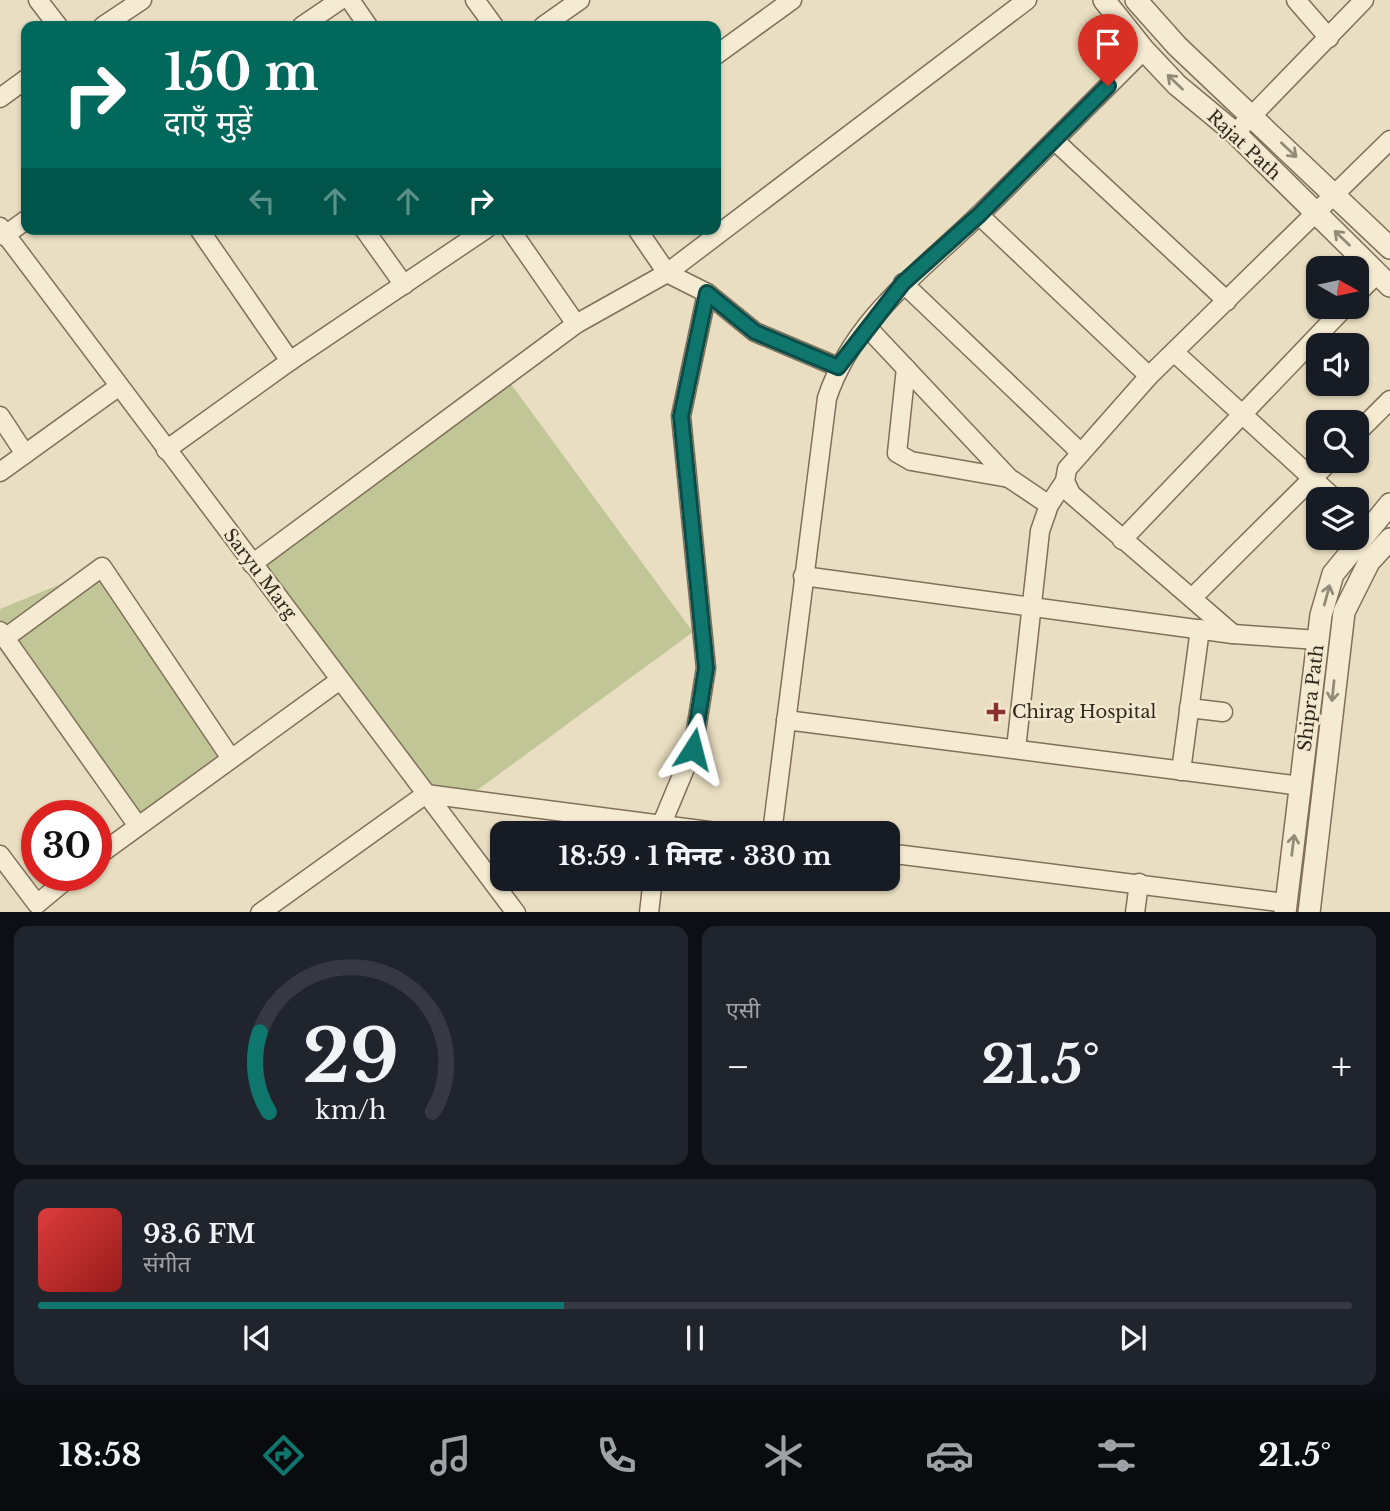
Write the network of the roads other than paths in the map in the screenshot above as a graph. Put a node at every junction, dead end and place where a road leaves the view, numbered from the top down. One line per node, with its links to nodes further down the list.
1 (38, 0): 13 (street)
2 (142, 0): 14 (street)
3 (340, 0): 15 (street)
4 (350, 0): 16 (street)
5 (475, 0): 17 (street)
6 (580, 0): 18 (street)
7 (792, 0): 21 (street)
8 (1104, 0): 20 (street, Rajat Path)
9 (1136, 0): 24 (street, Rajat Path)
10 (1296, 0): 19 (street)
11 (1364, 0): 19 (street)
12 (1018, 3): 32 (street)
13 (54, 21)
14 (110, 21)
15 (309, 21)
16 (365, 21)
17 (490, 21)
18 (551, 21)
19 (1329, 38): 24 (street)
20 (1144, 50): 25 (street, Rajat Path, one-way to 20); 26 (street)
21 (721, 51)
22 (21, 83): 23 (street)
23 (0, 98)
24 (1253, 116): 25 (street); 28 (street, Rajat Path, one-way to 28)
25 (1235, 133): 29 (street, Rajat Path)
26 (1054, 140): 30 (street); 46 (street)
27 (1390, 140): 28 (street)
28 (1336, 194): 29 (street); 40 (street, Rajat Path)
29 (1317, 214): 42 (street, Rajat Path, one-way to 29); 46 (street)
30 (979, 215): 43 (street); 54 (street)
31 (21, 222): 33 (street)
32 (721, 231)
33 (2, 232): 55 (street, Saryu Marg)
34 (203, 235): 51 (street)
35 (368, 235): 44 (street)
36 (477, 235): 44 (street)
37 (514, 235): 48 (street)
38 (641, 235): 41 (street)
39 (716, 235): 41 (street)
40 (1390, 248)
41 (667, 273): 45 (street); 48 (street)
42 (1384, 279)
43 (903, 283): 49 (street); 61 (street)
44 (404, 285): 51 (street)
45 (707, 293): 52 (street); 93 (street)
46 (1227, 301): 50 (street)
47 (1333, 319): 57 (street)
48 (576, 324): 75 (street)
49 (867, 327): 52 (street); 53 (street)
50 (1174, 352): 54 (street); 57 (street)
51 (290, 361): 60 (street)
52 (838, 367): 76 (street)
53 (906, 368): 65 (street); 65 (street)
54 (1149, 376): 61 (street)
55 (118, 387): 60 (street, Saryu Marg); 62 (street)
56 (1390, 400): 59 (street)
57 (1242, 414): 66 (street); 73 (street)
58 (0, 416): 62 (street)
59 (1369, 421)
60 (166, 450): 75 (street, Saryu Marg)
61 (1081, 453): 67 (street)
62 (25, 454): 63 (street)
63 (0, 472)
64 (1318, 473): 66 (street)
65 (1009, 478): 70 (street)
66 (1312, 479): 68 (street); 77 (street)
67 (1065, 481): 70 (street); 73 (street)
68 (1321, 487)
69 (1390, 504): 71 (street, Shipra Path)
70 (1049, 505): 78 (street)
71 (1369, 519)
72 (1390, 539): 108 (street, Shipra Path, one-way to 108)
73 (1122, 540): 77 (street)
74 (1347, 550): 82 (street, Shipra Path, one-way to 74)
75 (252, 564): 83 (street, Saryu Marg)
76 (803, 576): 78 (street); 86 (street)
77 (1192, 598): 80 (street)
78 (1032, 606): 79 (street); 87 (street)
79 (1200, 629): 80 (street); 84 (street)
80 (1233, 634): 82 (street)
81 (3, 635): 88 (street); 95 (street)
82 (1318, 640): 90 (street, Shipra Path)
83 (340, 680): 88 (street); 91 (street, Saryu Marg)
84 (1189, 708): 85 (street); 89 (street)
85 (1223, 712)
86 (786, 720): 87 (street); 94 (street)
87 (1016, 749): 89 (street)
88 (230, 757): 95 (street)
89 (1181, 771): 90 (street)
90 (1301, 786): 103 (street, Shipra Path, one-way to 90)
91 (426, 794): 92 (street); 104 (street); 105 (street, Saryu Marg)
92 (606, 821)
93 (662, 821)
94 (773, 821)
95 (138, 826): 96 (street)
96 (112, 845)
97 (900, 855): 99 (street)
98 (1, 858): 102 (street)
99 (1139, 883): 103 (street); 107 (street)
100 (56, 891): 102 (street)
101 (651, 891): 106 (street)
102 (40, 908)
103 (1285, 908)
104 (260, 912)
105 (516, 912)
106 (649, 912)
107 (1135, 912)
108 (1309, 912)

